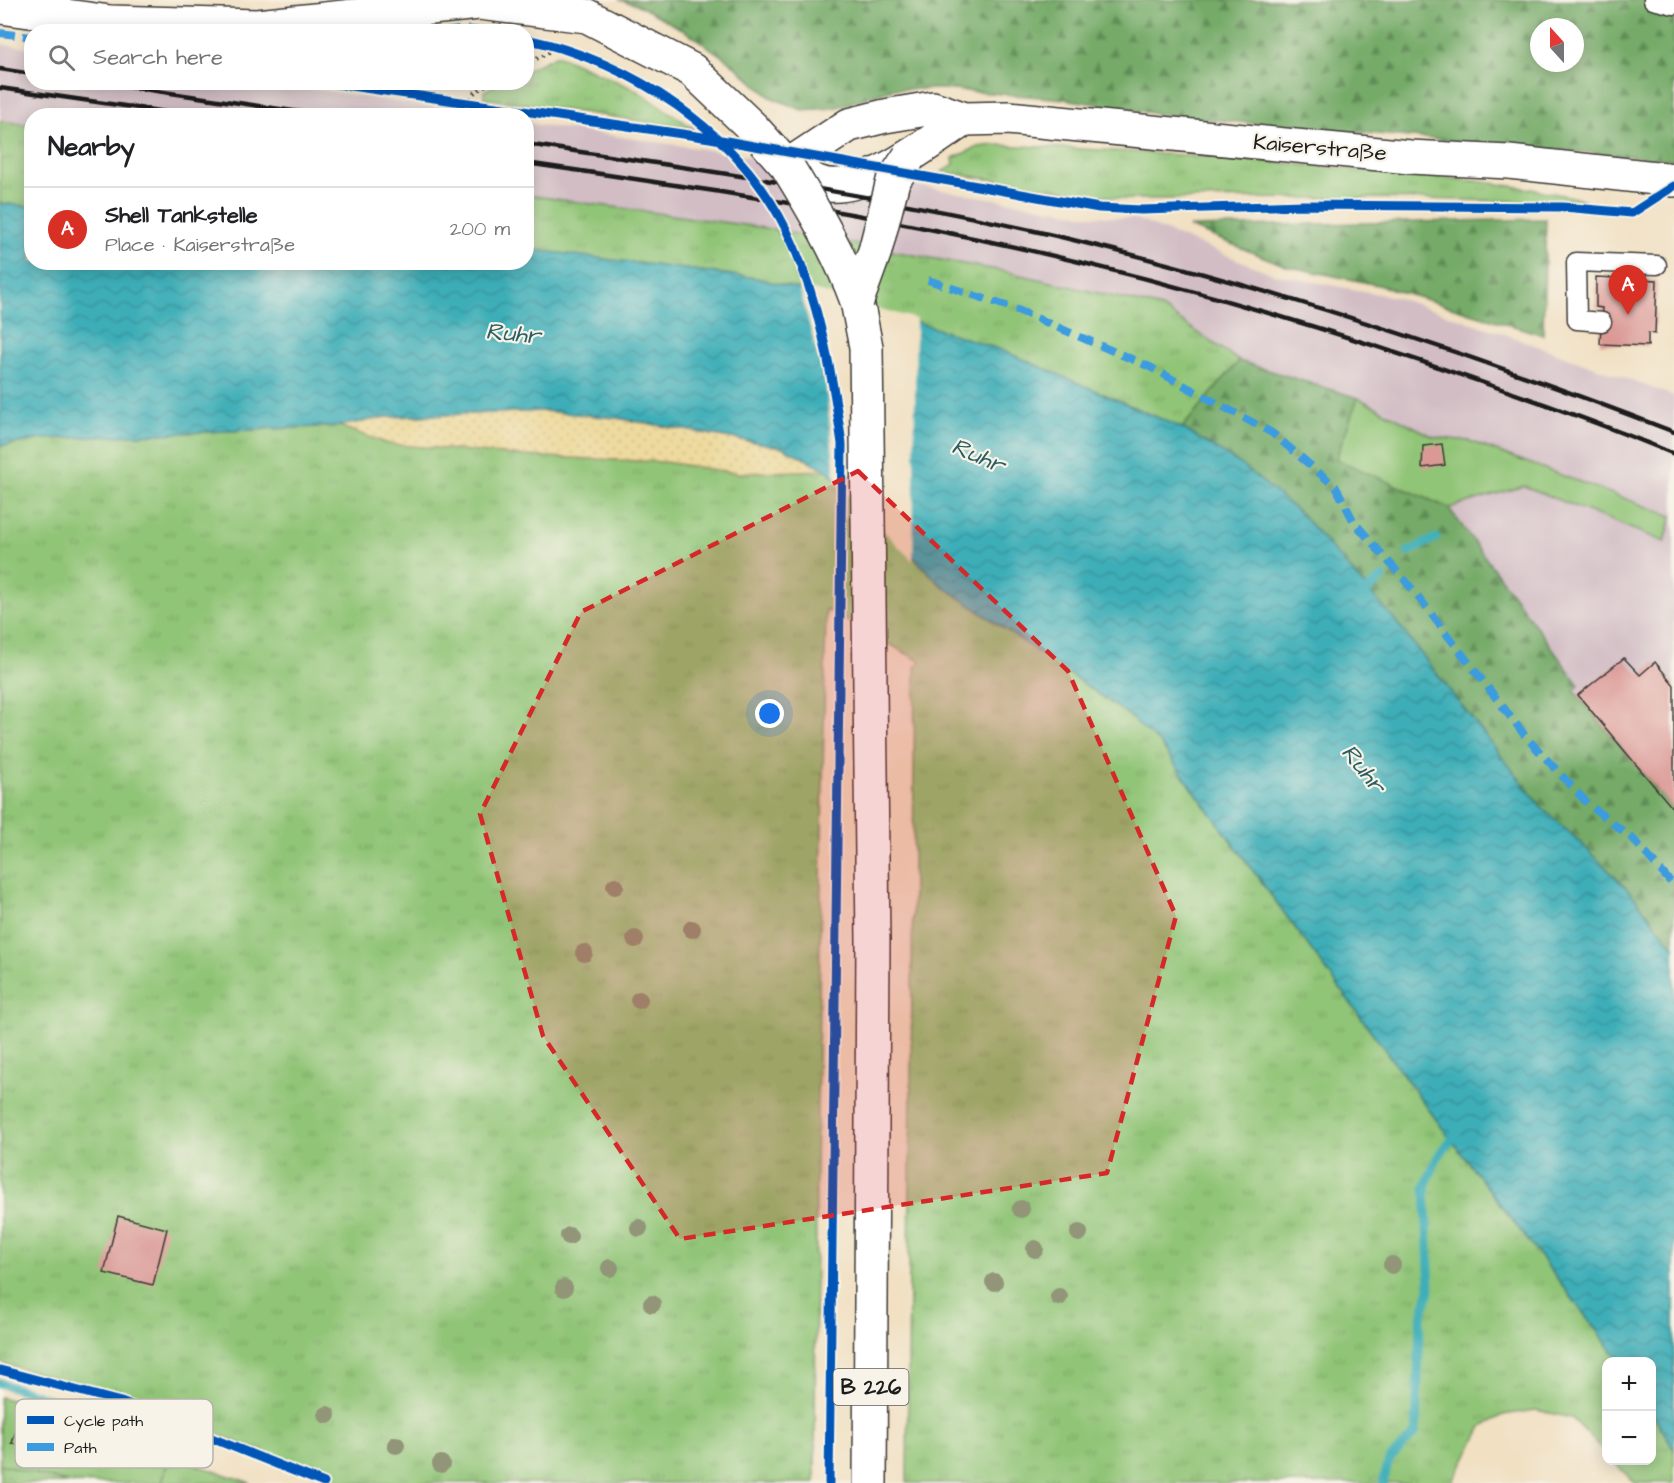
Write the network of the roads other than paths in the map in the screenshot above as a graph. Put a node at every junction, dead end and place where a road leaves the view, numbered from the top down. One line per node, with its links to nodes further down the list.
1 (1653, 0): 2 (lane)
2 (1674, 5)
3 (0, 7): 4 (main road, B 226)
4 (184, 24)
5 (276, 24): 8 (main road, B 226)
6 (965, 119): 7 (main road); 8 (main road, Kaiserstraße); 9 (main road, Kaiserstraße)
7 (909, 157): 8 (main road, bridge); 11 (main road, bridge)
8 (786, 166): 11 (main road, B 226, bridge)
9 (1674, 180)
10 (1657, 265): 12 (lane)
11 (857, 301): 13 (main road, B 226)
12 (1602, 322)
13 (870, 1483)

